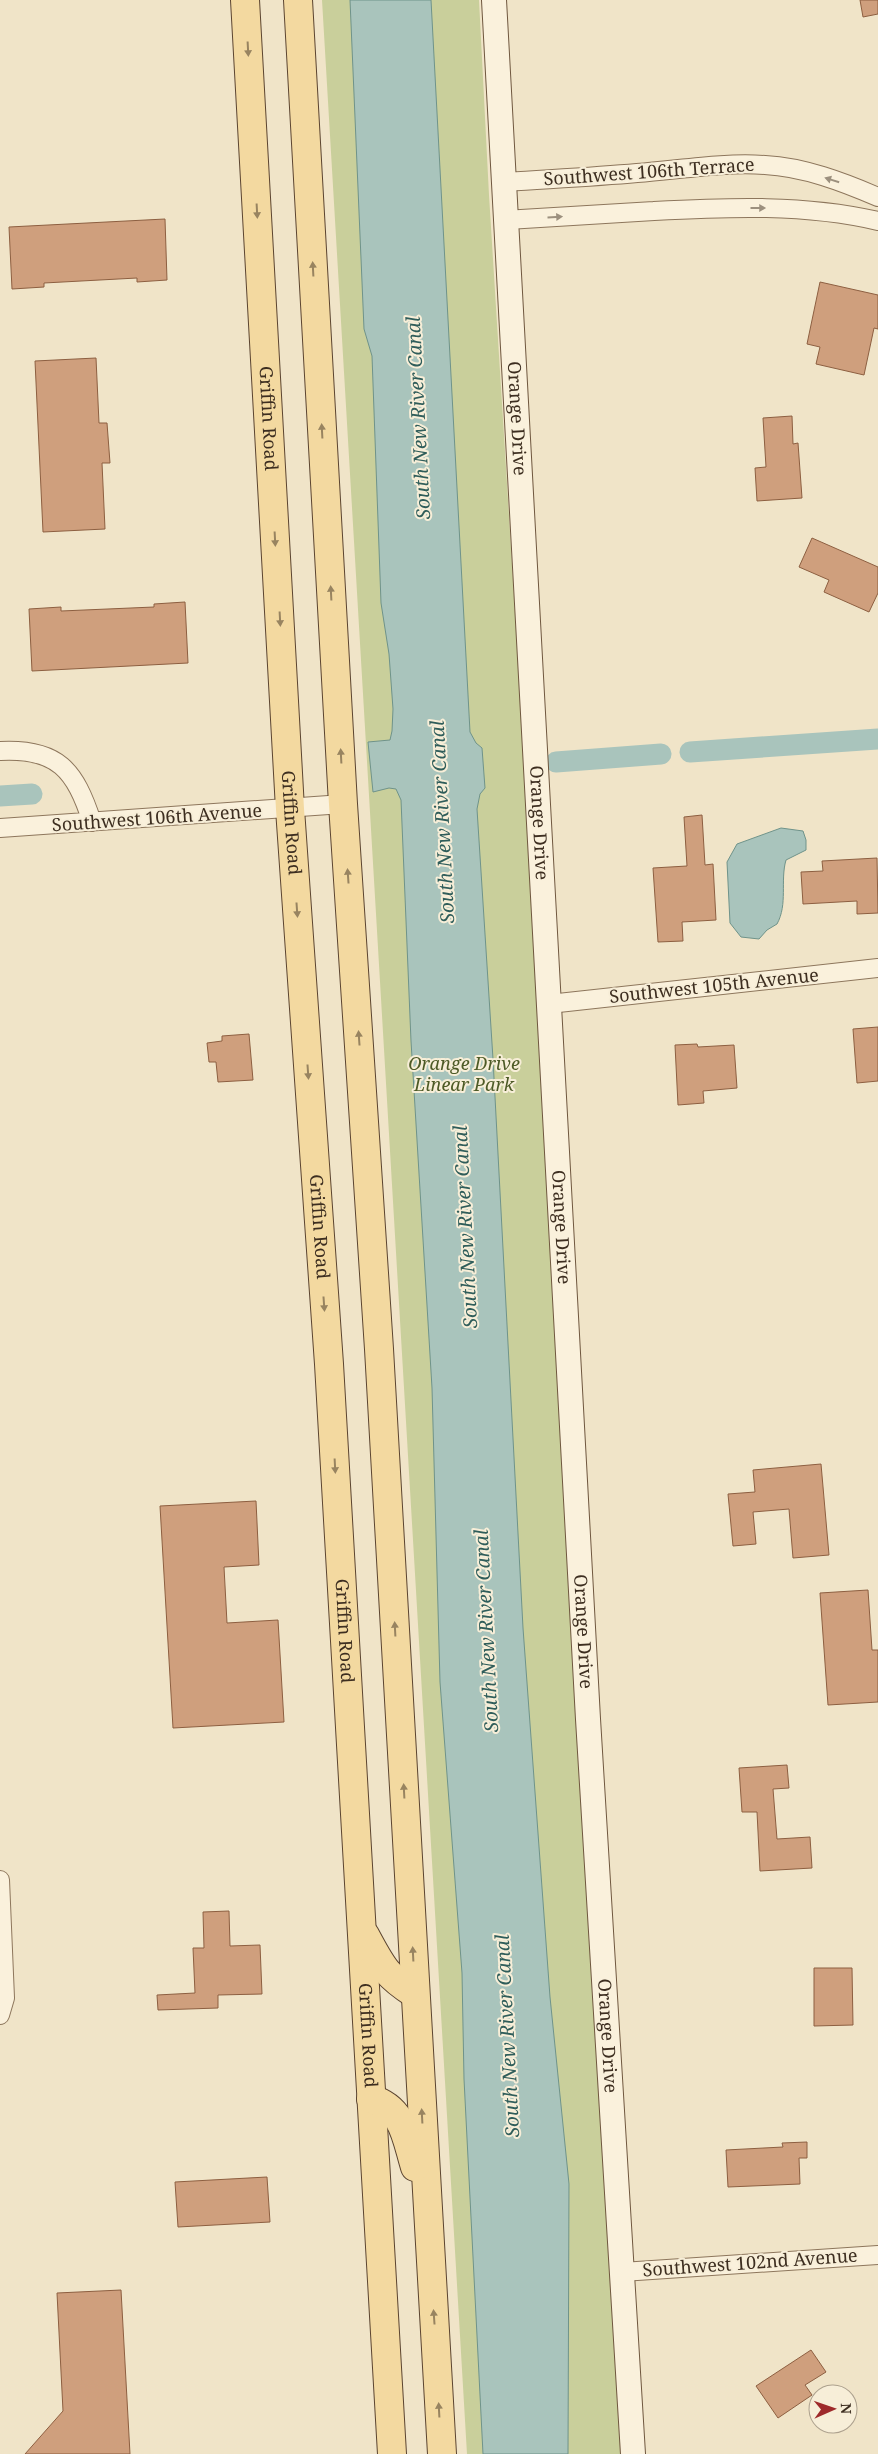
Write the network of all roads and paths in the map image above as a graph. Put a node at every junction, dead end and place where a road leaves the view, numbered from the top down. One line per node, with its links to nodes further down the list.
1 (245, 0): 10 (main road, Griffin Road, one-way to 10)
2 (298, 0): 9 (main road, one-way to 2)
3 (494, 0): 4 (street, Orange Drive)
4 (504, 182): 5 (street, Southwest 106th Terrace, one-way to 4); 6 (street, Orange Drive)
5 (878, 197)
6 (506, 220): 7 (street, one-way to 7); 14 (street, Orange Drive)
7 (878, 221)
8 (0, 751): 11 (street)
9 (343, 804): 10 (street, Southwest 106th Avenue); 17 (main road, one-way to 9)
10 (290, 809): 11 (street, Southwest 106th Avenue); 16 (main road, Griffin Road, one-way to 16)
11 (92, 822): 12 (street, Southwest 106th Avenue)
12 (0, 828)
13 (878, 968): 14 (street, Southwest 105th Avenue)
14 (549, 1004): 22 (street, Orange Drive)
15 (0, 1880): 18 (street)
16 (362, 1930): 17 (main road); 19 (main road, Griffin Road)
17 (415, 1994): 20 (main road, one-way to 17)
18 (0, 2015)
19 (371, 2099): 20 (main road); 23 (main road, Griffin Road)
20 (426, 2199): 24 (main road, one-way to 20)
21 (878, 2255): 22 (street, Southwest 102nd Avenue)
22 (622, 2272): 25 (street, Orange Drive)
23 (392, 2454)
24 (442, 2454)
25 (633, 2454)

